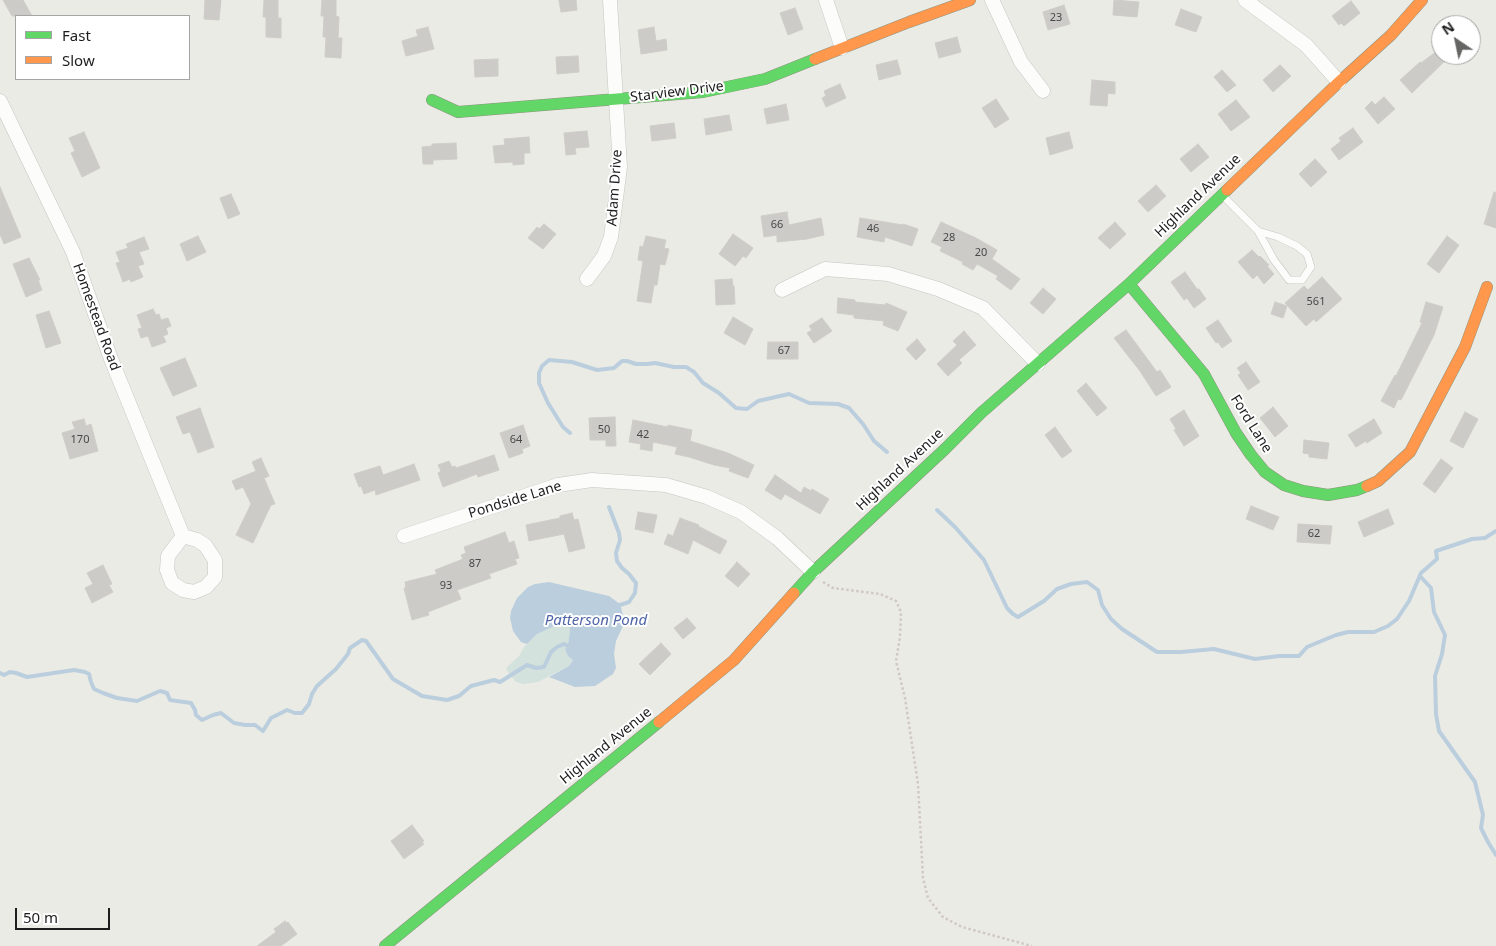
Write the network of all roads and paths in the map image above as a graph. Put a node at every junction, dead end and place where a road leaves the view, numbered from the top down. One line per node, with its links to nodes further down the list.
1 (610, 0): 10 (street, Adam Drive)
2 (826, 0): 7 (street)
3 (970, 0): 7 (street, Starview Drive)
4 (992, 0): 9 (street)
5 (1245, 0): 8 (street)
6 (1422, 0): 8 (street, Highland Avenue)
7 (842, 48): 10 (street, Starview Drive)
8 (1339, 82): 13 (street, Highland Avenue)
9 (1043, 91)
10 (616, 99): 11 (street, Starview Drive); 15 (street, Adam Drive)
11 (432, 100)
12 (0, 101): 20 (street, Homestead Road)
13 (1221, 195): 14 (lane); 16 (street, Highland Avenue)
14 (1258, 231): 14 (lane)
15 (587, 279)
16 (1129, 284): 17 (street, Ford Lane); 19 (street, Highland Avenue)
17 (1487, 287)
18 (782, 290): 19 (street)
19 (1038, 364): 22 (street, Highland Avenue)
20 (183, 536)
21 (404, 536): 22 (street, Pondside Lane)
22 (813, 572): 23 (street, Highland Avenue); 24 (path)
23 (385, 946)
24 (1032, 946)

